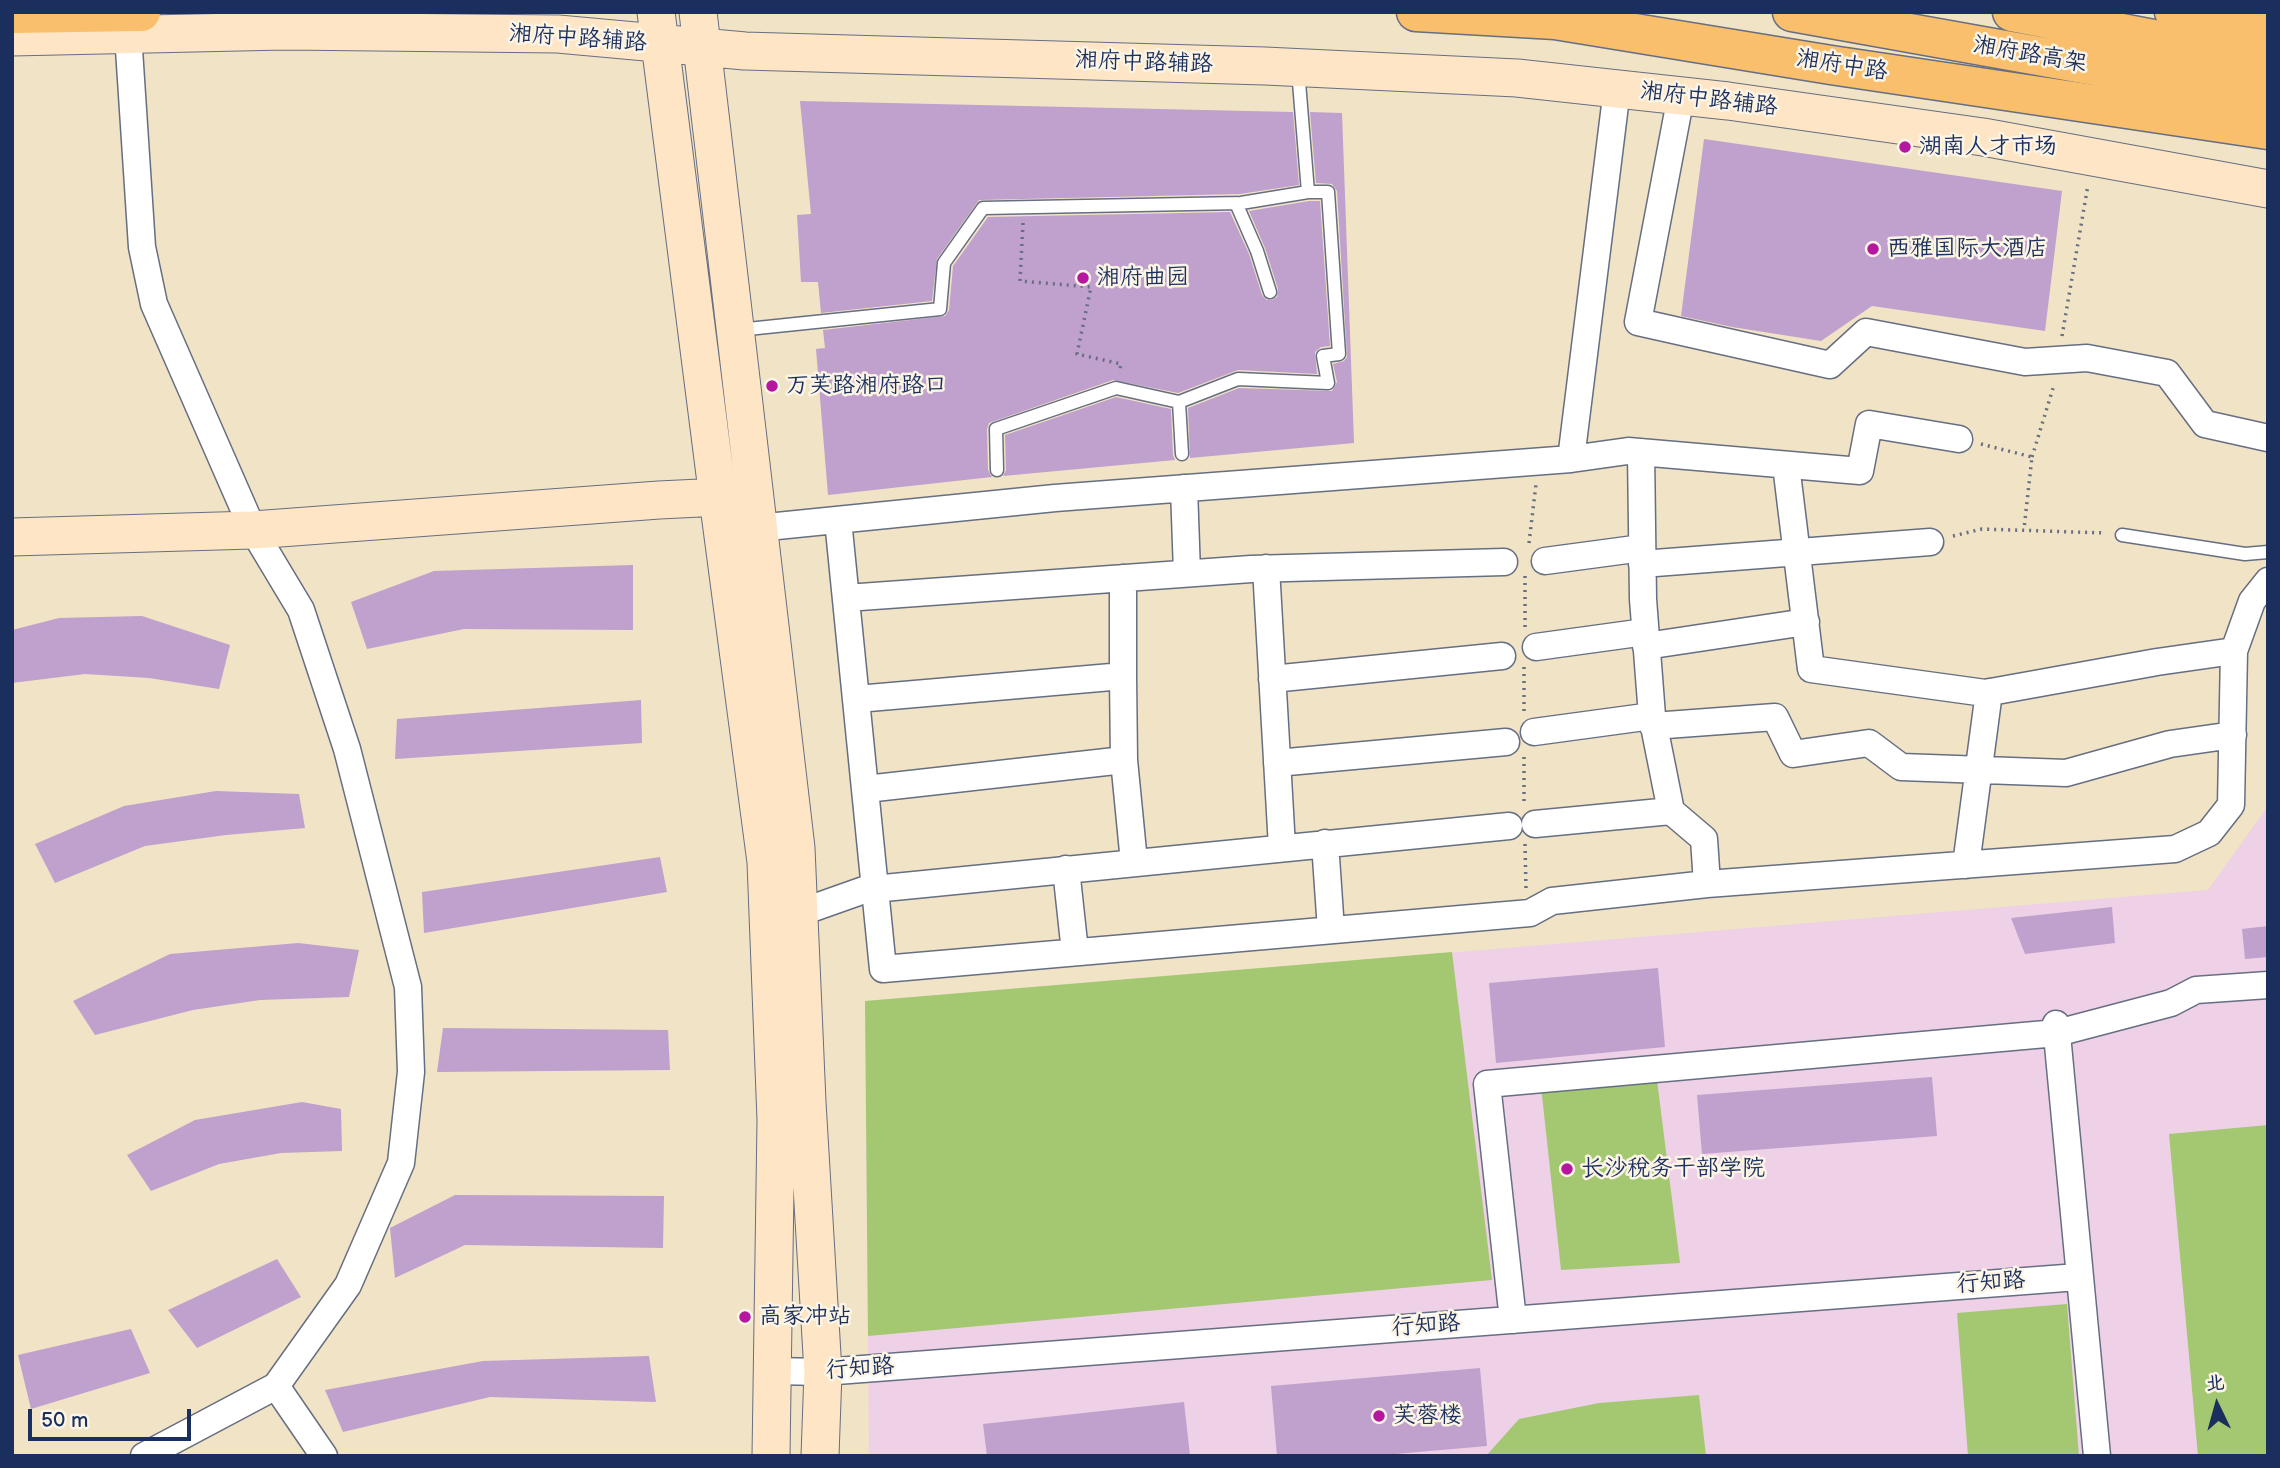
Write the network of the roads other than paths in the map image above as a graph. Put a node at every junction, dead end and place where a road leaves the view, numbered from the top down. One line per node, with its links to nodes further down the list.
1 (698, 12): 11 (street)
2 (1416, 12): 17 (main road, 湘府中路)
3 (1793, 12): 16 (main road, 湘府路高架)
4 (2012, 12): 12 (main road, 湘府路高架)
5 (2174, 12): 9 (main road)
6 (12, 14): 7 (main road)
7 (135, 23): 8 (street, 湘府中路辅路); 10 (street, 湘府中路辅路); 34 (street)
8 (659, 28): 11 (street, 湘府中路辅路); 32 (street)
9 (2268, 29)
10 (12, 37)
11 (703, 48): 13 (street, 湘府中路辅路); 22 (street)
12 (2268, 61)
13 (1298, 68): 14 (street, 湘府中路辅路); 19 (lane)
14 (1617, 89): 15 (street, 湘府中路辅路); 28 (street)
15 (1681, 96): 18 (street, 湘府中路辅路); 24 (street)
16 (2268, 96)
17 (2268, 130)
18 (2268, 189)
19 (1308, 192): 20 (lane); 23 (lane)
20 (1236, 204): 21 (lane); 22 (lane)
21 (1270, 292)
22 (735, 331): 32 (street)
23 (1179, 402): 27 (lane); 30 (lane)
24 (2268, 438)
25 (1959, 439): 29 (street)
26 (1641, 452): 28 (street); 29 (street); 40 (street)
27 (1182, 454)
28 (1572, 459): 31 (street)
29 (1786, 465): 38 (street)
30 (997, 470)
31 (1184, 488): 33 (street); 42 (street)
32 (742, 507): 33 (street); 34 (street); 67 (street); 74 (street)
33 (838, 520): 45 (street)
34 (253, 530): 36 (street); 76 (street)
35 (2122, 535): 39 (lane)
36 (12, 537)
37 (1930, 542): 38 (street)
38 (1796, 552): 40 (street); 46 (street)
39 (2268, 552)
40 (1642, 556): 41 (street); 47 (street)
41 (1266, 568): 42 (street); 50 (street)
42 (1187, 573): 43 (street)
43 (1123, 578): 45 (street); 49 (street)
44 (2268, 581): 48 (street)
45 (846, 598): 52 (street)
46 (1806, 622): 47 (street); 51 (street)
47 (1646, 639): 50 (street); 53 (street)
48 (2234, 651): 51 (street); 54 (street)
49 (1123, 676): 52 (street); 55 (street)
50 (1272, 679): 56 (street)
51 (1989, 692): 57 (street)
52 (857, 699): 58 (street)
53 (1653, 721): 56 (street); 57 (street); 59 (street)
54 (2233, 735): 57 (street); 63 (street)
55 (1124, 760): 58 (street); 62 (street)
56 (1277, 763): 61 (street)
57 (1980, 769): 63 (street)
58 (866, 789): 66 (street)
59 (1671, 811): 60 (street); 65 (street)
60 (1325, 843): 61 (street); 68 (street)
61 (1282, 847): 62 (street)
62 (1133, 862): 64 (street)
63 (1966, 865): 65 (street)
64 (1066, 869): 66 (street); 69 (street)
65 (1707, 884): 68 (street)
66 (876, 889): 67 (street); 69 (street)
67 (799, 913): 75 (street)
68 (1331, 930): 69 (street)
69 (1075, 952)
70 (2268, 985): 71 (street)
71 (2056, 1029): 72 (street); 73 (street)
72 (2078, 1276): 73 (street, 行知路); 81 (street)
73 (1513, 1320): 75 (street, 行知路)
74 (773, 1371): 75 (street, 行知路); 79 (street)
75 (822, 1372): 80 (street)
76 (276, 1386): 77 (street); 78 (street)
77 (144, 1456)
78 (324, 1456)
79 (771, 1456)
80 (820, 1456)
81 (2097, 1456)

